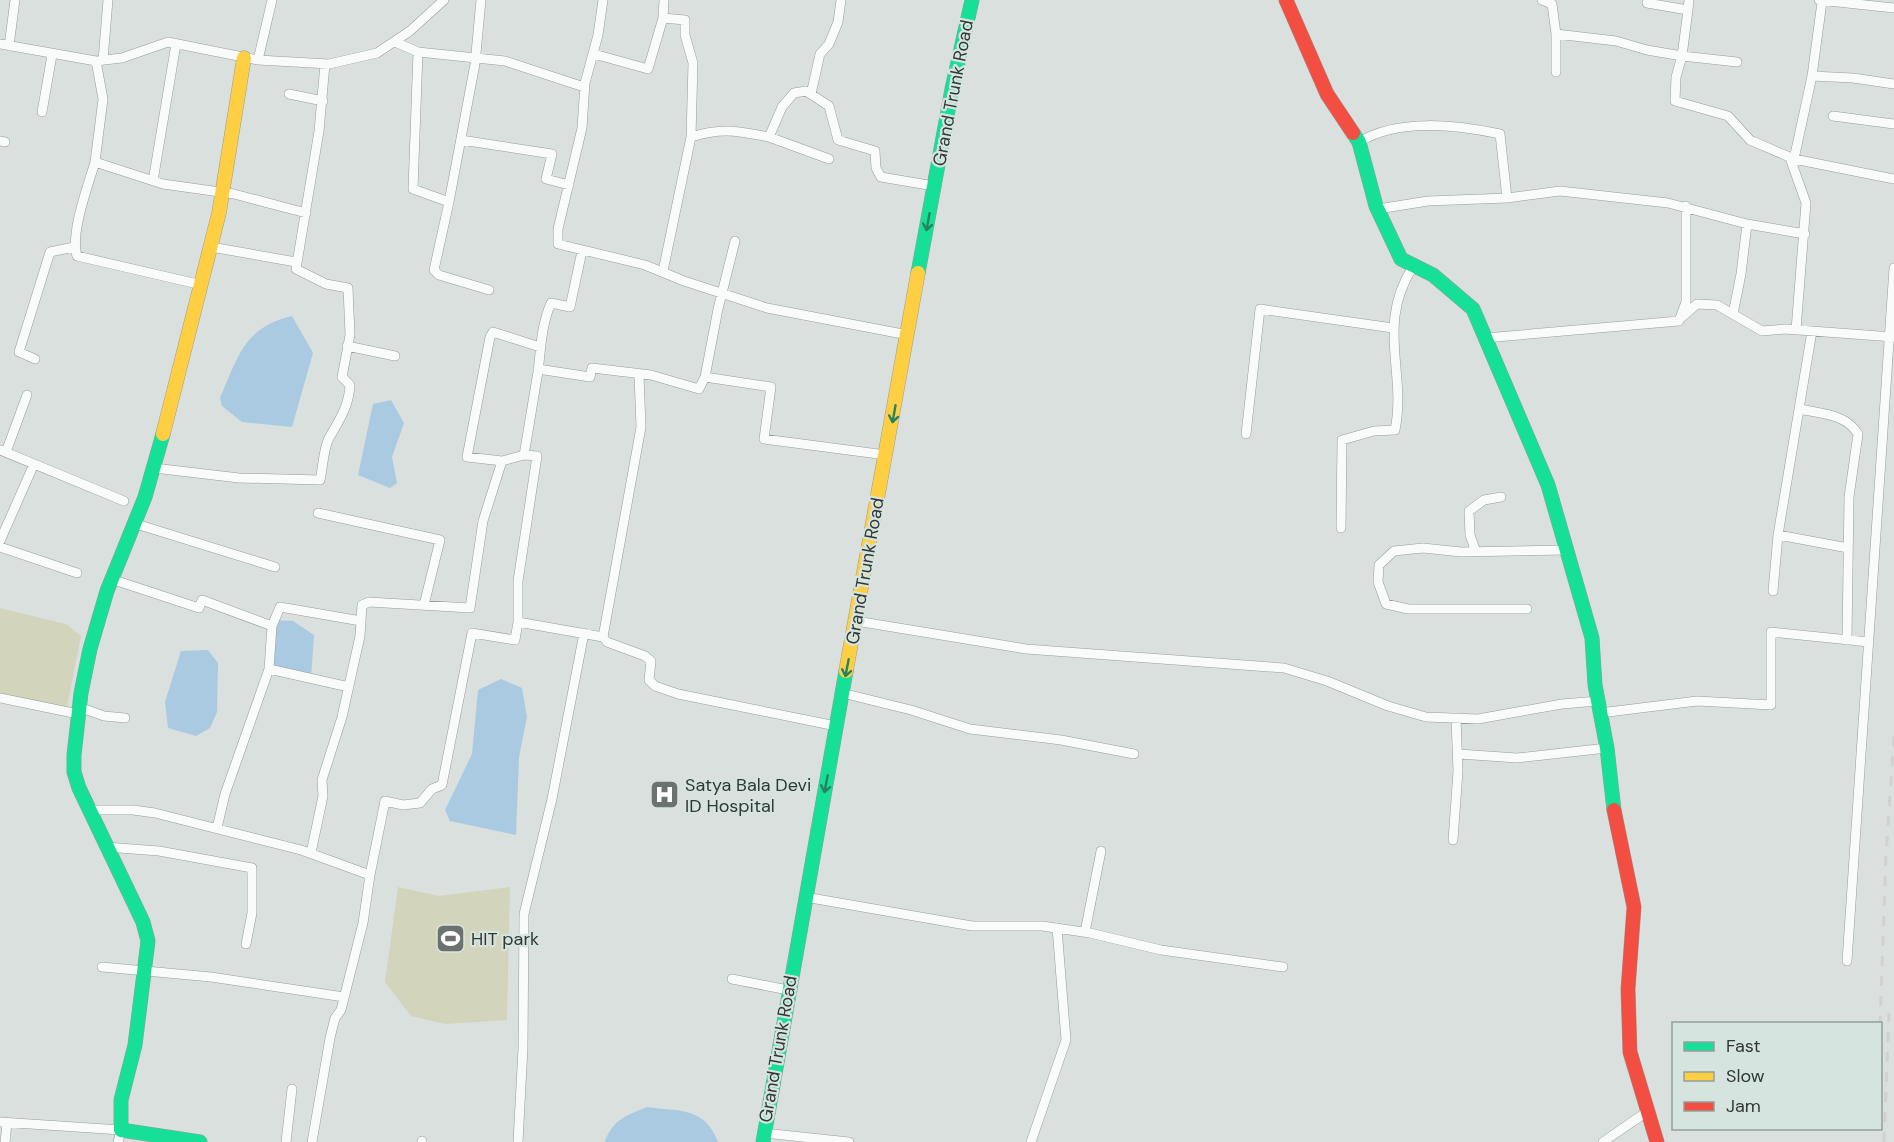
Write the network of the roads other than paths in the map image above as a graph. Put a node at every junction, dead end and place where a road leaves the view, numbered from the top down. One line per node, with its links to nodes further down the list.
1 (15, 0): 21 (street)
2 (108, 0): 28 (street)
3 (272, 0): 29 (street)
4 (444, 0): 13 (street)
5 (481, 0): 27 (street)
6 (603, 0): 23 (street)
7 (664, 0): 17 (street)
8 (841, 0): 37 (street)
9 (972, 0): 52 (street, Grand Trunk Road)
10 (1286, 0): 45 (street)
11 (1542, 0): 18 (street)
12 (1820, 1): 16 (street); 33 (street)
13 (434, 3): 19 (street)
14 (1647, 3): 15 (street)
15 (1689, 5): 25 (street)
16 (1894, 8)
17 (663, 18): 23 (street); 42 (street)
18 (1556, 34): 25 (street); 32 (street)
19 (395, 42): 22 (street); 31 (street)
20 (176, 44): 26 (street); 28 (street); 50 (street)
21 (5, 45): 24 (street)
22 (418, 52): 27 (street); 55 (street)
23 (594, 54): 35 (street)
24 (52, 55): 28 (street); 39 (street)
25 (1682, 56): 30 (street); 47 (street)
26 (244, 58): 29 (street); 53 (street)
27 (475, 58): 35 (street); 44 (street)
28 (99, 60): 48 (street)
29 (258, 60): 31 (street)
30 (1737, 62)
31 (325, 64): 38 (street)
32 (1556, 72)
33 (1812, 76): 34 (street); 47 (street)
34 (1894, 84)
35 (584, 87): 51 (street)
36 (290, 94): 38 (street)
37 (811, 94): 43 (street); 52 (street)
38 (323, 101): 58 (street)
39 (42, 112)
40 (1833, 116): 41 (street)
41 (1894, 124)
42 (691, 137): 43 (street); 68 (street)
43 (769, 137): 46 (street)
44 (461, 140): 51 (street); 55 (street)
45 (1359, 142): 54 (street); 57 (street)
46 (830, 159)
47 (1792, 159): 49 (street); 60 (street)
48 (95, 162): 50 (street); 62 (street)
49 (1894, 178)
50 (153, 181): 53 (street)
51 (569, 185): 64 (street)
52 (934, 186): 77 (street, Grand Trunk Road, one-way to 77)
53 (223, 193): 58 (street); 63 (street)
54 (1507, 198): 56 (street); 57 (street)
55 (449, 202): 70 (street)
56 (1686, 206): 59 (street); 73 (street)
57 (1378, 209): 66 (street)
58 (306, 213): 65 (street)
59 (1747, 224): 60 (street); 72 (street)
60 (1805, 234): 75 (street)
61 (735, 241): 71 (street)
62 (74, 247): 69 (street); 83 (street)
63 (211, 247): 65 (street); 69 (street)
64 (582, 251): 68 (street); 81 (street)
65 (296, 262): 80 (street)
66 (1414, 266): 74 (street); 79 (street)
67 (1894, 268): 78 (street)
68 (663, 271): 71 (street)
69 (202, 285): 95 (street)
70 (489, 290)
71 (722, 293): 77 (street); 86 (street)
72 (1733, 314): 73 (street); 75 (street)
73 (1678, 321): 79 (street)
74 (1393, 328): 89 (street); 101 (street)
75 (1796, 330): 76 (street)
76 (1812, 331): 78 (street); 88 (street)
77 (908, 335): 92 (street, Grand Trunk Road, one-way to 92)
78 (1892, 337): 121 (street)
79 (1485, 338): 106 (street)
80 (347, 346): 82 (street); 95 (street)
81 (540, 347): 84 (street); 93 (street)
82 (395, 356)
83 (35, 359)
84 (538, 369): 85 (street); 91 (street)
85 (639, 375): 86 (street); 119 (street)
86 (705, 376): 92 (street)
87 (27, 395): 90 (street)
88 (1800, 409): 102 (street); 105 (street)
89 (1246, 434)
90 (3, 451): 94 (street)
91 (524, 455): 93 (street); 116 (street)
92 (886, 455): 115 (street, Grand Trunk Road)
93 (502, 461): 112 (street)
94 (34, 464): 97 (street); 99 (street)
95 (154, 468): 100 (street)
96 (1501, 496): 107 (street)
97 (124, 501)
98 (318, 513): 112 (street)
99 (4, 522): 103 (street)
100 (133, 523): 108 (street); 110 (street)
101 (1341, 528)
102 (1778, 535): 105 (street); 111 (street)
103 (0, 541)
104 (0, 548): 109 (street)
105 (1848, 548): 120 (street)
106 (1567, 550): 107 (street); 126 (street)
107 (1476, 552): 113 (street)
108 (275, 567)
109 (77, 573)
110 (111, 579): 117 (street); 127 (street)
111 (1773, 591)
112 (424, 605): 114 (street)
113 (1527, 609)
114 (360, 621): 117 (street); 123 (street)
115 (856, 621): 124 (street, Grand Trunk Road, one-way to 124); 129 (street)
116 (518, 622): 118 (street); 140 (street)
117 (272, 626): 122 (street)
118 (584, 633): 119 (street); 162 (street)
119 (603, 637): 130 (street)
120 (1846, 640): 121 (street); 126 (street)
121 (1869, 642): 145 (street)
122 (269, 669): 123 (street); 135 (street)
123 (349, 687): 139 (street)
124 (842, 693): 130 (street, Grand Trunk Road); 132 (street)
125 (0, 698): 127 (street)
126 (1599, 707): 129 (street); 131 (street)
127 (79, 711): 128 (street); 134 (street)
128 (125, 717)
129 (1456, 718): 133 (street)
130 (836, 726): 141 (street, Grand Trunk Road, one-way to 141)
131 (1607, 748): 133 (street); 153 (street)
132 (1134, 754)
133 (1458, 754): 136 (street)
134 (88, 810): 135 (street); 137 (street)
135 (217, 828): 139 (street)
136 (1453, 840)
137 (106, 847): 144 (street); 148 (street)
138 (1101, 850): 143 (street)
139 (311, 853): 140 (street)
140 (369, 875): 151 (street)
141 (805, 897): 142 (street); 150 (street, Grand Trunk Road)
142 (1057, 928): 143 (street); 164 (street)
143 (1084, 932): 147 (street)
144 (246, 944)
145 (1847, 961)
146 (102, 967): 148 (street)
147 (1283, 967)
148 (144, 971): 151 (street); 155 (street)
149 (732, 979): 150 (street)
150 (788, 990): 156 (street, Grand Trunk Road)
151 (344, 997): 161 (street)
152 (292, 1089): 160 (street)
153 (1648, 1111): 165 (street); 166 (street)
154 (3, 1123): 155 (street); 158 (street)
155 (119, 1136): 157 (street)
156 (763, 1138): 163 (street)
157 (184, 1141): 159 (street)
158 (5, 1142)
159 (200, 1142)
160 (286, 1142)
161 (312, 1142)
162 (518, 1142)
163 (849, 1142)
164 (1031, 1142)
165 (1603, 1142)
166 (1657, 1142)

